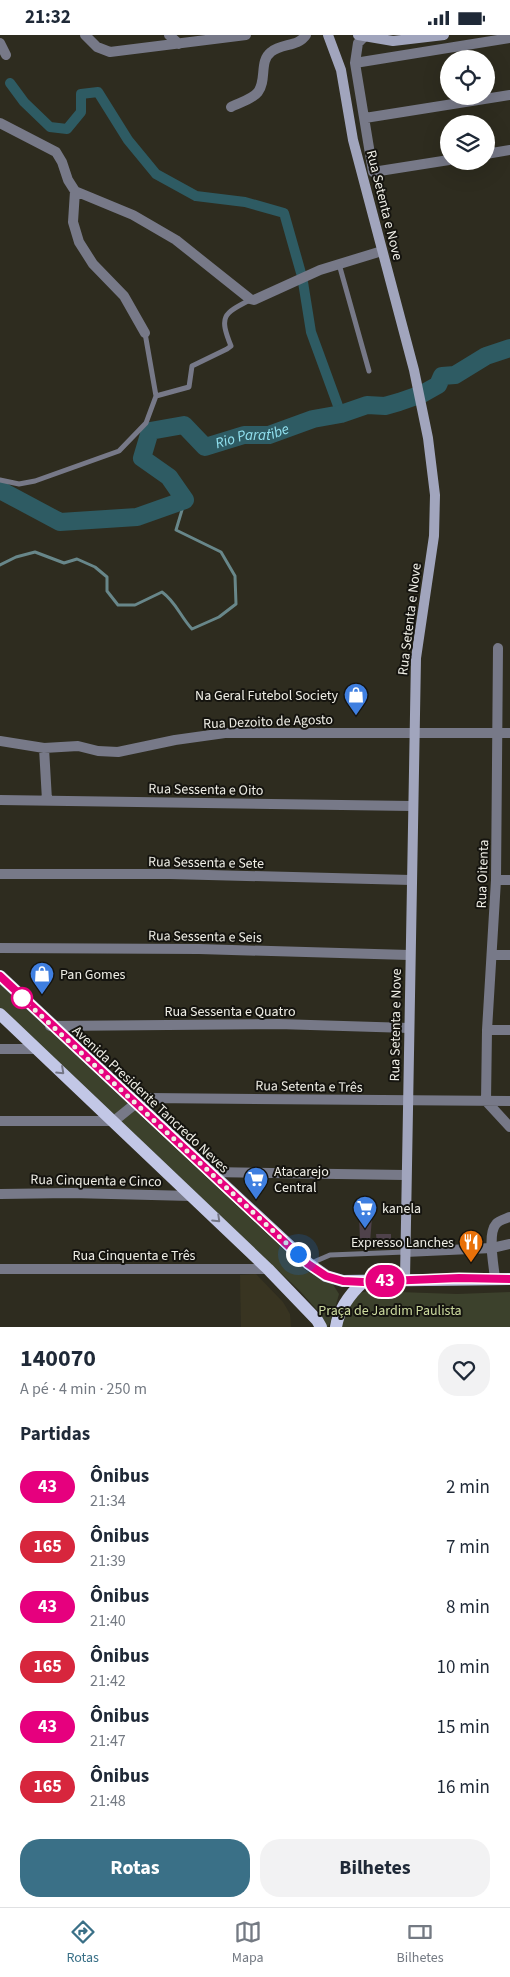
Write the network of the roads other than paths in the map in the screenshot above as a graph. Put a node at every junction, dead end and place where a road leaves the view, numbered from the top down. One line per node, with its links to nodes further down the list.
1 (85, 35): 11 (street)
2 (169, 35): 11 (street)
3 (246, 35): 11 (street)
4 (306, 35): 15 (street)
5 (328, 35): 22 (street, Rua Setenta e Nove)
6 (444, 35): 8 (street)
7 (361, 36): 8 (street); 13 (street)
8 (417, 37)
9 (510, 38): 13 (street)
10 (0, 43): 12 (street)
11 (179, 44)
12 (6, 55)
13 (355, 63): 16 (street)
14 (510, 95): 16 (street)
15 (231, 107)
16 (365, 118): 21 (street)
17 (0, 123): 23 (street)
18 (510, 150): 19 (street)
19 (495, 152)
20 (440, 161): 21 (street)
21 (373, 172): 22 (street)
22 (363, 175): 24 (street, Rua Setenta e Nove)
23 (75, 191): 26 (street); 27 (street)
24 (382, 251): 25 (street); 32 (street, Rua Setenta e Nove)
25 (340, 264): 26 (street); 28 (lane)
26 (250, 299): 29 (lane)
27 (145, 333): 29 (lane)
28 (369, 371)
29 (156, 396): 30 (lane)
30 (0, 480)
31 (498, 648): 33 (street, Rua Oitenta)
32 (413, 732): 33 (street, Rua Dezoito de Agosto); 36 (street, Rua Dezoito de Agosto); 39 (street, Rua Setenta e Nove)
33 (496, 733): 34 (street, Rua Dezoito de Agosto); 40 (street, Rua Oitenta)
34 (510, 733)
35 (0, 741): 36 (street, Rua Dezoito de Agosto)
36 (44, 748): 38 (street)
37 (0, 800): 38 (street, Rua Sessenta e Oito)
38 (47, 800): 39 (street, Rua Sessenta e Oito)
39 (412, 806): 43 (street, Rua Setenta e Nove)
40 (498, 809): 41 (street); 44 (street, Rua Oitenta)
41 (510, 809)
42 (0, 874): 43 (street, Rua Sessenta e Sete)
43 (411, 880): 47 (street, Rua Setenta e Nove)
44 (496, 880): 45 (street); 48 (street, Rua Oitenta)
45 (510, 880)
46 (0, 948): 47 (street, Rua Sessenta e Seis)
47 (409, 955): 53 (street, Rua Setenta e Nove)
48 (493, 955): 49 (street); 54 (street, Rua Oitenta)
49 (510, 955)
50 (0, 976): 52 (main road, Avenida Presidente Tancredo Neves)
51 (0, 1014): 57 (main road)
52 (50, 1025): 53 (street, Rua Sessenta e Quatro); 61 (main road, Avenida Presidente Tancredo Neves)
53 (409, 1029): 58 (street, Rua Setenta e Nove)
54 (487, 1030): 55 (street); 59 (street, Rua Oitenta)
55 (510, 1030)
56 (0, 1049): 57 (street)
57 (36, 1049): 63 (main road, one-way to 63)
58 (407, 1101): 59 (street, Rua Setenta e Três); 61 (street, Rua Setenta e Três); 66 (street, Rua Setenta e Nove)
59 (486, 1101): 60 (street, Rua Setenta e Três); 64 (street)
60 (510, 1101)
61 (135, 1104): 63 (street, Rua Setenta e Três); 65 (main road, Avenida Presidente Tancredo Neves)
62 (0, 1121): 63 (street)
63 (114, 1121): 68 (main road)
64 (510, 1127)
65 (208, 1173): 66 (street); 73 (main road, Avenida Presidente Tancredo Neves)
66 (406, 1175): 72 (street, Rua Setenta e Nove)
67 (0, 1194): 68 (street, Rua Cinquenta e Cinco)
68 (192, 1196): 75 (main road, one-way to 75)
69 (510, 1217): 71 (street)
70 (510, 1244): 71 (street)
71 (492, 1248): 72 (street); 77 (street)
72 (406, 1251): 73 (lane); 76 (street, Rua Setenta e Nove)
73 (308, 1264): 79 (main road, Avenida Presidente Tancredo Neves)
74 (0, 1269): 75 (street, Rua Cinquenta e Três)
75 (268, 1269): 80 (main road)
76 (405, 1279): 77 (main road, Avenida Presidente Tancredo Neves); 79 (main road, Avenida Presidente Tancredo Neves)
77 (495, 1279): 78 (main road, Avenida Presidente Tancredo Neves)
78 (510, 1279)
79 (363, 1282): 81 (main road)
80 (321, 1327)
81 (336, 1327)

